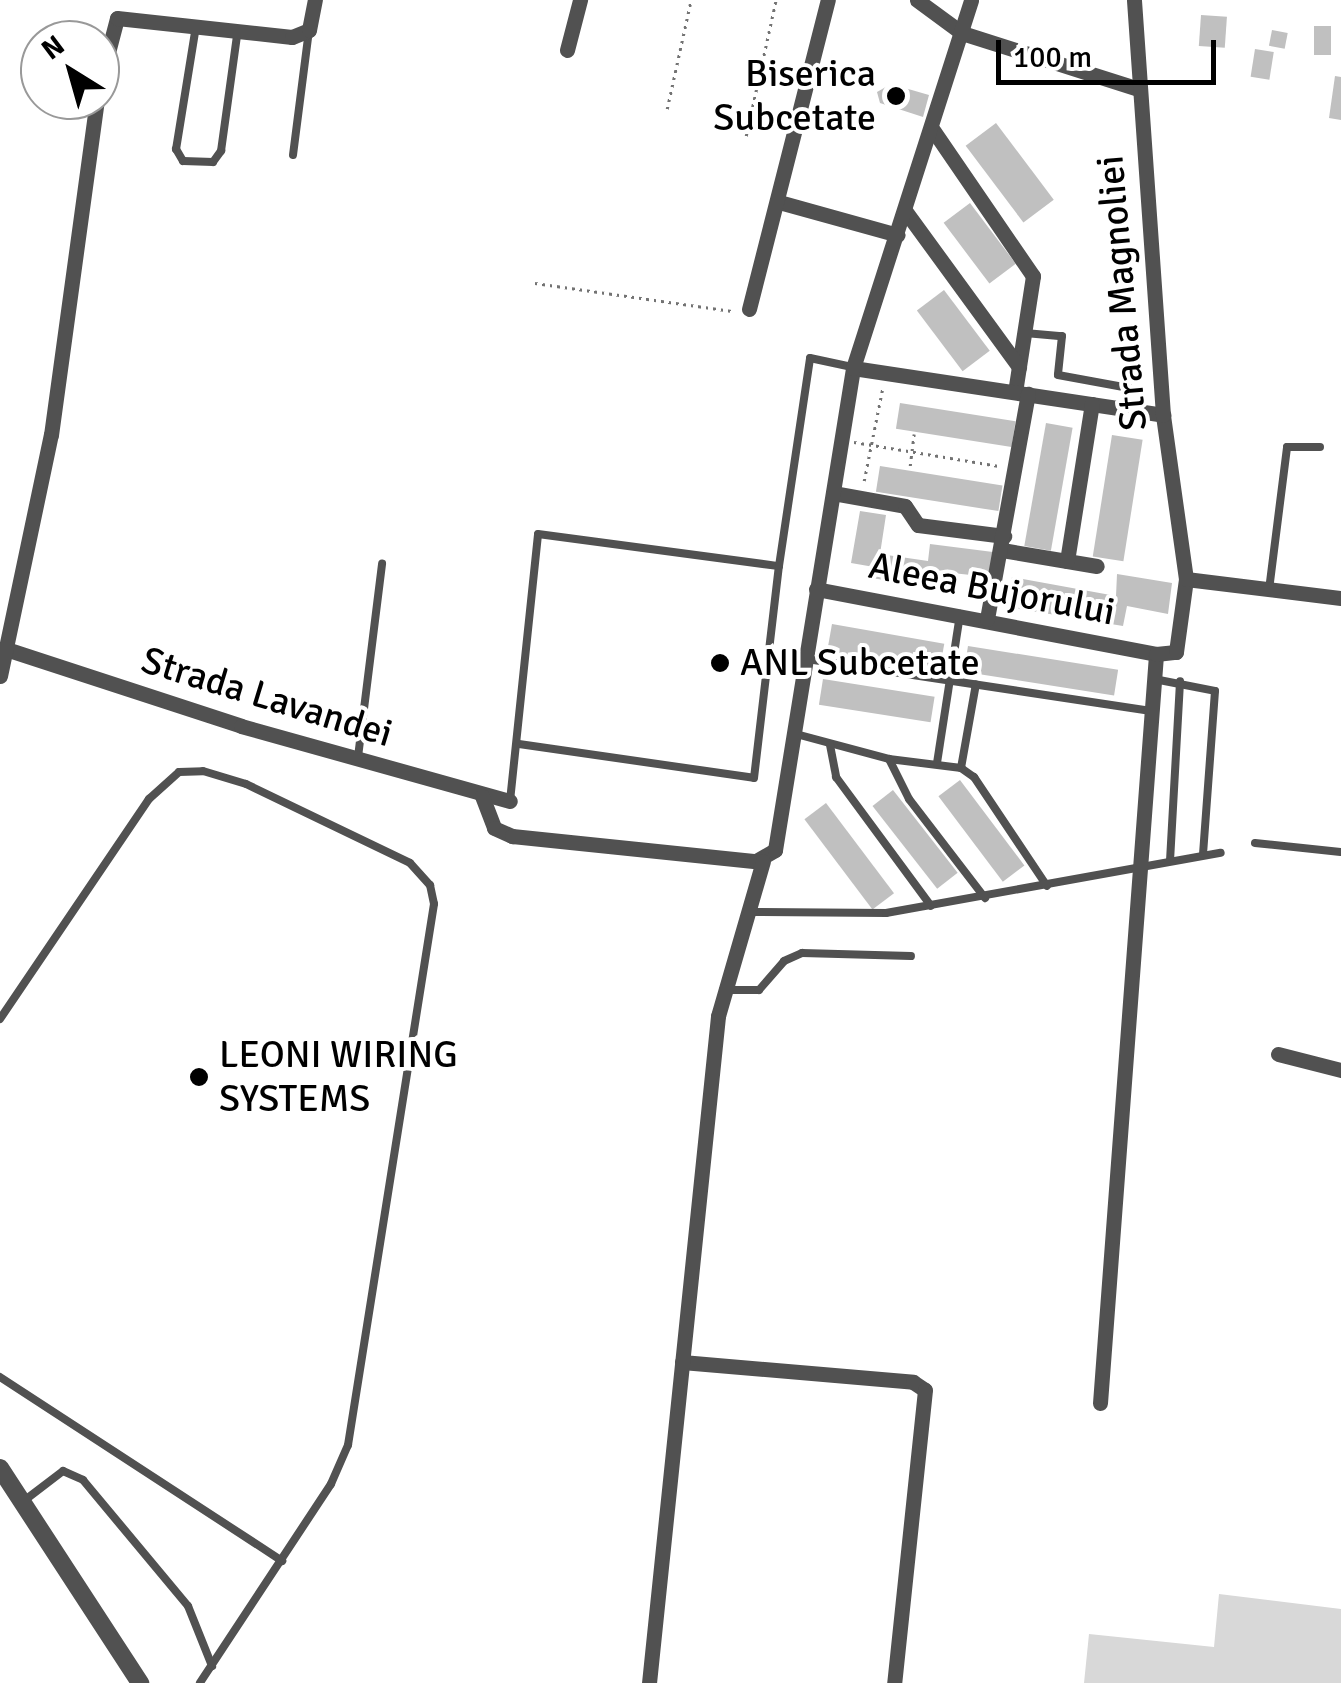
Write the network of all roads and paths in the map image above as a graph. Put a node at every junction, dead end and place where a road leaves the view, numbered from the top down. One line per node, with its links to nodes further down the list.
1 (314, 0): 12 (street)
2 (580, 0): 14 (street)
3 (692, 0): 16 (path)
4 (776, 0): 19 (path)
5 (828, 0): 21 (street)
6 (918, 0): 13 (street)
7 (971, 0): 13 (street)
8 (1134, 0): 15 (street, Strada Magnoliei)
9 (117, 20): 10 (street)
10 (196, 24): 11 (street); 11 (lane)
11 (238, 29): 12 (street)
12 (310, 30): 20 (lane)
13 (962, 33): 15 (street); 18 (street)
14 (567, 50)
15 (1138, 89): 33 (street, Strada Magnoliei)
16 (667, 109)
17 (94, 120): 54 (street)
18 (933, 130): 22 (street); 26 (street)
19 (746, 136)
20 (293, 155)
21 (779, 202): 23 (street); 25 (street)
22 (906, 212): 23 (street); 27 (street)
23 (898, 235): 28 (street)
24 (535, 283): 25 (path)
25 (748, 309)
26 (1025, 333): 27 (street); 30 (lane)
27 (1019, 367): 31 (street)
28 (853, 368): 29 (street); 35 (street); 46 (lane)
29 (885, 372): 31 (street); 36 (path)
30 (1129, 388)
31 (1021, 393): 32 (street); 40 (street)
32 (1092, 404): 33 (street); 44 (street)
33 (1163, 414): 48 (street, Strada Magnoliei)
34 (914, 434): 38 (path)
35 (841, 439): 36 (path); 41 (street)
36 (871, 444): 38 (path); 42 (path)
37 (1320, 447): 50 (lane)
38 (912, 452): 39 (path); 40 (path)
39 (910, 466)
40 (1015, 469): 43 (street)
41 (833, 494): 42 (street); 49 (street)
42 (861, 497): 43 (street)
43 (1003, 543): 44 (street); 53 (street)
44 (1067, 560): 47 (street)
45 (382, 563): 66 (lane)
46 (779, 566): 64 (lane); 64 (lane)
47 (1097, 566)
48 (1186, 579): 50 (street); 55 (street, Strada Magnoliei)
49 (816, 589): 52 (street, Aleea Bujorului); 56 (street)
50 (1268, 590): 51 (street)
51 (1341, 598)
52 (960, 614): 53 (street, Aleea Bujorului); 59 (lane)
53 (987, 619): 55 (street, Aleea Bujorului)
54 (6, 649): 57 (street); 66 (street, Strada Lavandei)
55 (1156, 654): 58 (street)
56 (807, 659): 59 (lane); 63 (street)
57 (0, 676)
58 (1154, 679): 60 (lane); 62 (street)
59 (950, 680): 61 (lane); 68 (lane)
60 (1180, 681): 74 (lane); 77 (lane)
61 (976, 684): 62 (lane); 69 (lane)
62 (1151, 711): 78 (street)
63 (796, 734): 65 (lane); 76 (street)
64 (519, 744): 71 (lane)
65 (830, 745): 67 (lane); 81 (lane)
66 (357, 760): 70 (street, Strada Lavandei)
67 (888, 760): 68 (lane); 80 (lane)
68 (937, 763): 69 (lane)
69 (962, 768): 79 (lane)
70 (482, 796): 71 (street, Strada Lavandei); 76 (street)
71 (510, 801)
72 (1256, 843): 73 (lane)
73 (1341, 852)
74 (1203, 853): 75 (lane); 77 (lane)
75 (1222, 853)
76 (763, 860): 82 (street)
77 (1170, 862): 78 (lane)
78 (1136, 870): 79 (lane); 90 (street)
79 (1047, 886): 80 (lane)
80 (984, 898): 81 (lane)
81 (931, 906): 82 (lane)
82 (747, 912): 84 (street)
83 (911, 956): 84 (lane)
84 (724, 990): 88 (street)
85 (0, 1019): 93 (lane)
86 (1278, 1054): 87 (street)
87 (1341, 1070)
88 (682, 1362): 97 (street); 98 (street)
89 (0, 1377): 93 (lane)
90 (1100, 1403)
91 (4, 1480): 92 (street)
92 (25, 1500): 94 (lane); 95 (street)
93 (282, 1561): 94 (lane)
94 (212, 1666): 96 (lane)
95 (140, 1683)
96 (200, 1683)
97 (649, 1683)
98 (894, 1683)

